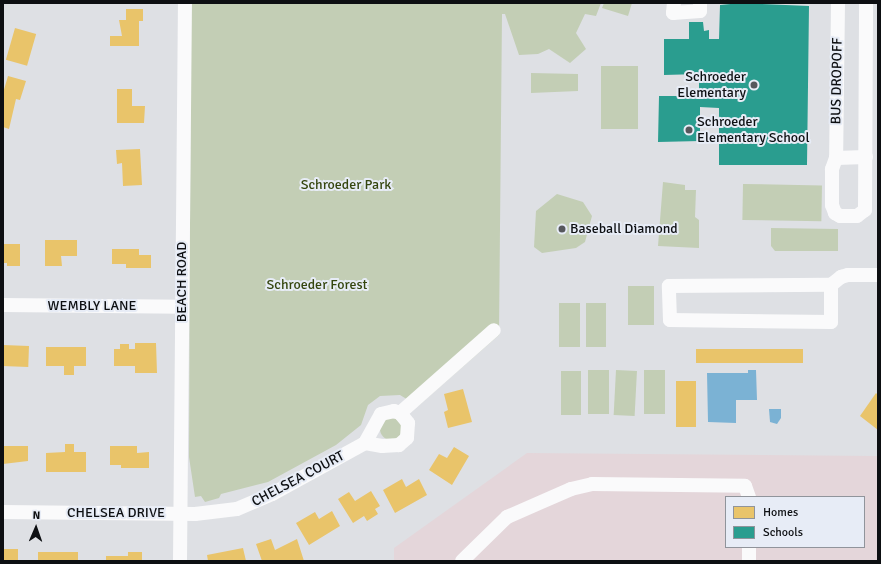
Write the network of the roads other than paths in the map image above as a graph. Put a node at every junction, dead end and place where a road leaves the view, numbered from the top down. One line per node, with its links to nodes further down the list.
1 (185, 3): 11 (street, BEACH ROAD)
2 (674, 3): 3 (street)
3 (700, 3)
4 (838, 3): 7 (street, BUS DROPOFF)
5 (866, 3): 6 (street)
6 (866, 157): 7 (street); 7 (street, BUS DROPOFF)
7 (836, 158)
8 (878, 275): 9 (street)
9 (831, 286): 9 (street)
10 (3, 305): 11 (street, WEMBLY LANE)
11 (182, 307): 17 (street, BEACH ROAD)
12 (494, 330): 13 (street)
13 (400, 413): 14 (street); 14 (street)
14 (366, 443): 17 (street, CHELSEA COURT)
15 (749, 496): 20 (street)
16 (3, 512): 17 (street, CHELSEA DRIVE)
17 (180, 514): 19 (street, BEACH ROAD)
18 (749, 548): 21 (street)
19 (180, 561)
20 (462, 561)
21 (749, 561)

